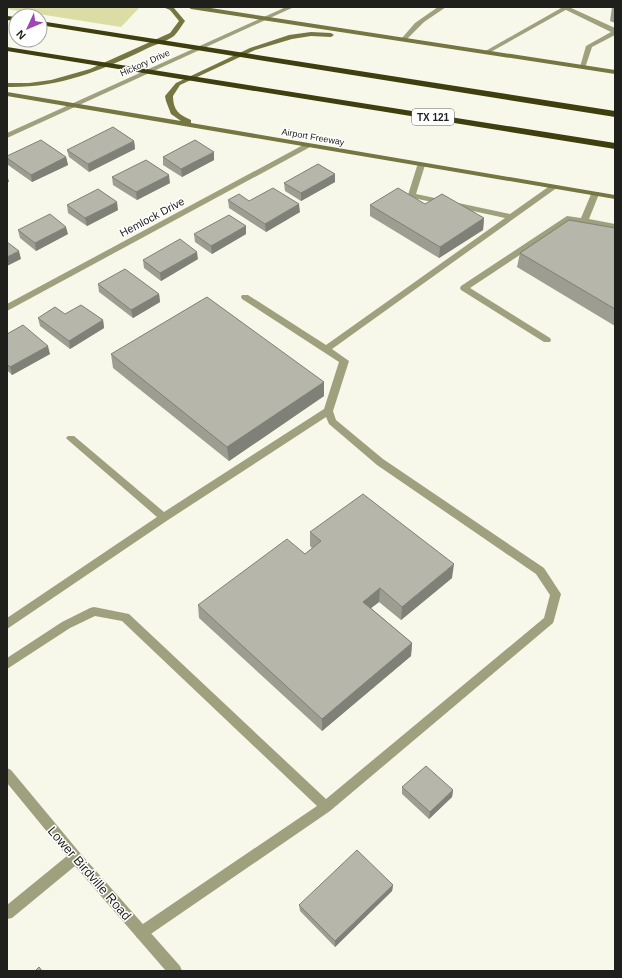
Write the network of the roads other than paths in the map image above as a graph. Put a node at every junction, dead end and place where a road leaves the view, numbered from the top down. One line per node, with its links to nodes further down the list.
1 (166, 7): 14 (main road)
2 (195, 7): 6 (main road)
3 (290, 7): 6 (street, Hickory Drive)
4 (443, 7): 9 (street)
5 (567, 8): 8 (street); 11 (street)
6 (266, 19): 9 (main road); 16 (street, Hickory Drive)
7 (48, 24): 17 (highway)
8 (615, 31): 12 (street)
9 (404, 39): 11 (main road); 18 (main road)
10 (7, 49): 21 (highway, TX 121)
11 (485, 53): 12 (main road)
12 (583, 67): 13 (main road)
13 (615, 72)
14 (7, 85)
15 (7, 94): 16 (main road, Airport Freeway)
16 (74, 105): 18 (main road, Airport Freeway); 19 (street, Hickory Drive)
17 (615, 114)
18 (203, 128): 20 (main road, Airport Freeway)
19 (7, 136)
20 (308, 146): 22 (main road, Airport Freeway); 30 (street, Hemlock Drive)
21 (615, 146)
22 (421, 165): 23 (main road, Airport Freeway); 26 (street)
23 (554, 187): 24 (main road, Airport Freeway); 26 (street)
24 (595, 194): 25 (main road, Airport Freeway); 27 (street)
25 (615, 197)
26 (511, 217): 32 (street)
27 (584, 220): 28 (street); 31 (street)
28 (615, 226)
29 (245, 297): 32 (street)
30 (7, 308)
31 (547, 340)
32 (326, 349): 33 (street)
33 (328, 411): 35 (street); 39 (street)
34 (71, 438): 35 (street)
35 (164, 517): 36 (street)
36 (7, 624)
37 (7, 664): 39 (street)
38 (7, 774): 40 (street, Lower Birdville Road)
39 (326, 807): 42 (street)
40 (76, 857): 41 (street); 42 (street, Lower Birdville Road)
41 (7, 913)
42 (142, 933): 43 (street, Lower Birdville Road)
43 (175, 971)

